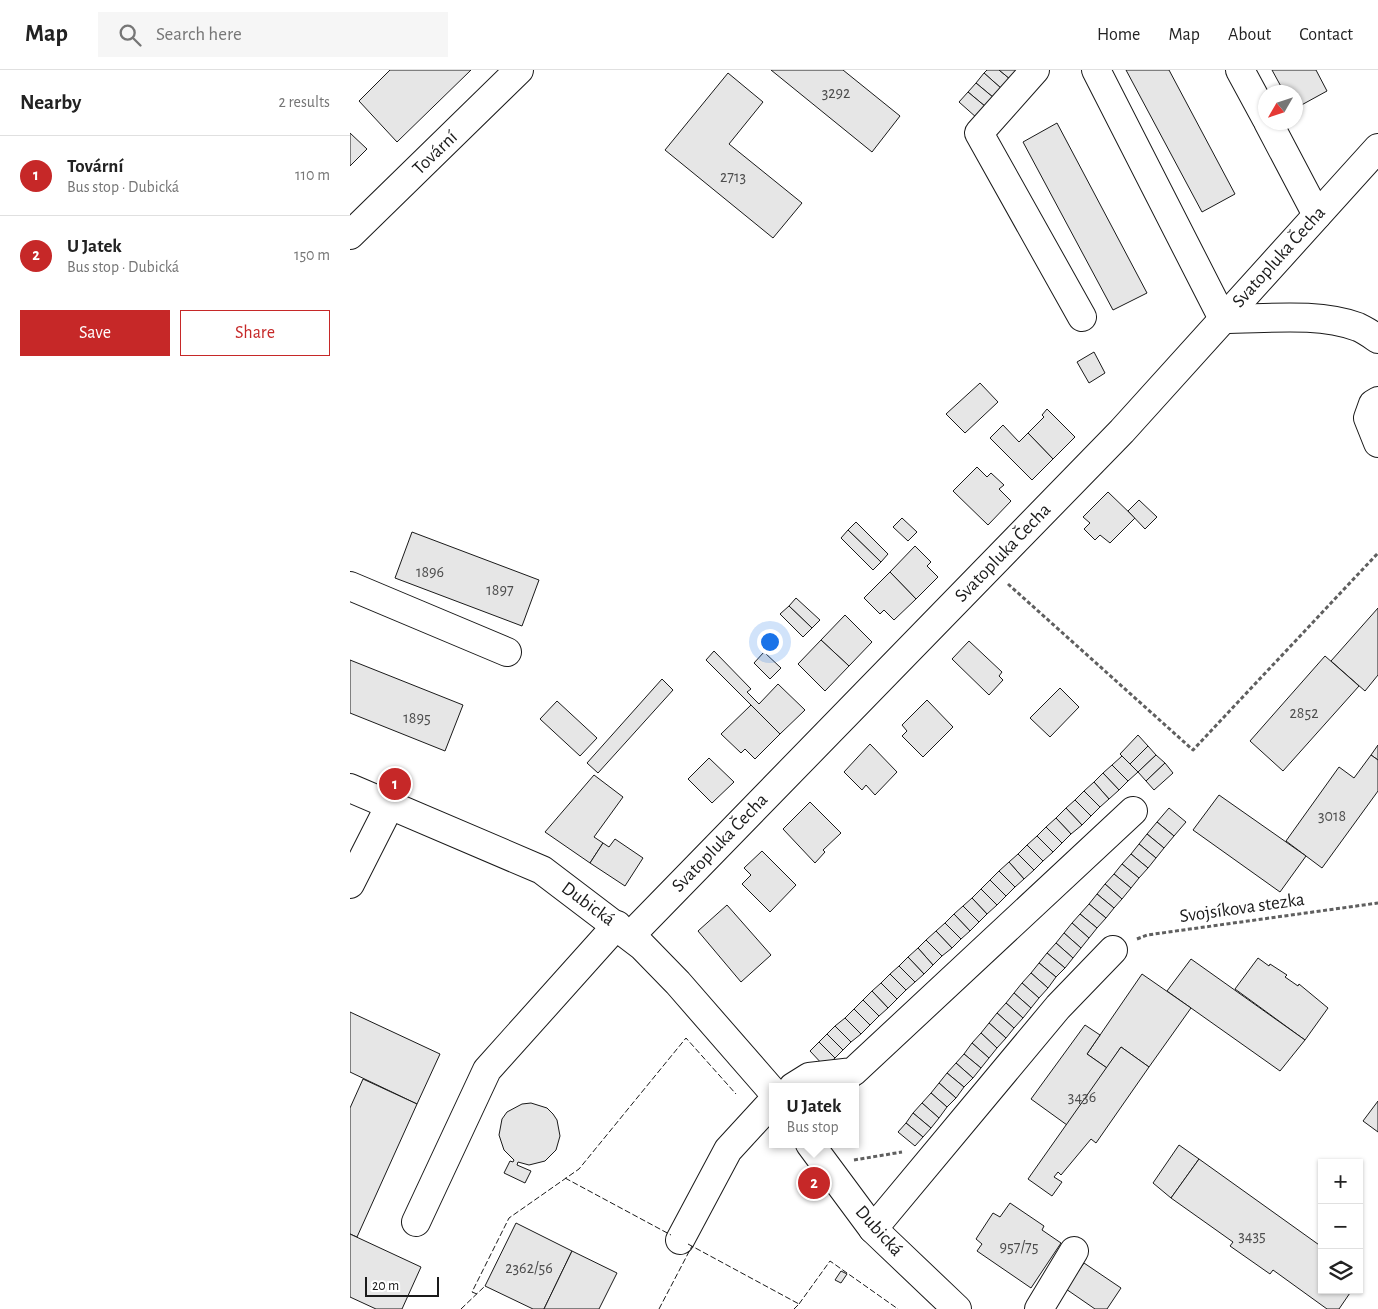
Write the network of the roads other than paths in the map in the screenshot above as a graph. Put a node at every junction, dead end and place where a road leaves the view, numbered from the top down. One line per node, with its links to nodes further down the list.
1 (519, 70): 9 (street, Tovární)
2 (1035, 70): 10 (street)
3 (1096, 70): 11 (street)
4 (1240, 70): 5 (street)
5 (1258, 103)
6 (1272, 130): 8 (street)
7 (1374, 157): 8 (street, Svatopluka Čecha)
8 (1317, 215): 11 (street, Svatopluka Čecha)
9 (350, 235)
10 (1082, 317)
11 (1223, 318): 12 (street); 21 (street, Svatopluka Čecha)
12 (1372, 328)
13 (1378, 401): 14 (street)
14 (1378, 443)
15 (350, 586): 16 (street)
16 (507, 652)
17 (350, 788): 18 (street, Dubická)
18 (390, 805): 20 (street); 21 (street, Dubická)
19 (1133, 812): 23 (street)
20 (350, 884)
21 (624, 930): 24 (street, Dubická); 27 (street, Svatopluka Čecha)
22 (1113, 950): 28 (street)
23 (799, 1083)
24 (769, 1087)
25 (769, 1105): 29 (street)
26 (817, 1155): 28 (street, Dubická)
27 (416, 1222)
28 (873, 1229): 31 (street, Dubická)
29 (680, 1240)
30 (1074, 1251): 32 (street)
31 (957, 1309)
32 (1039, 1309)

